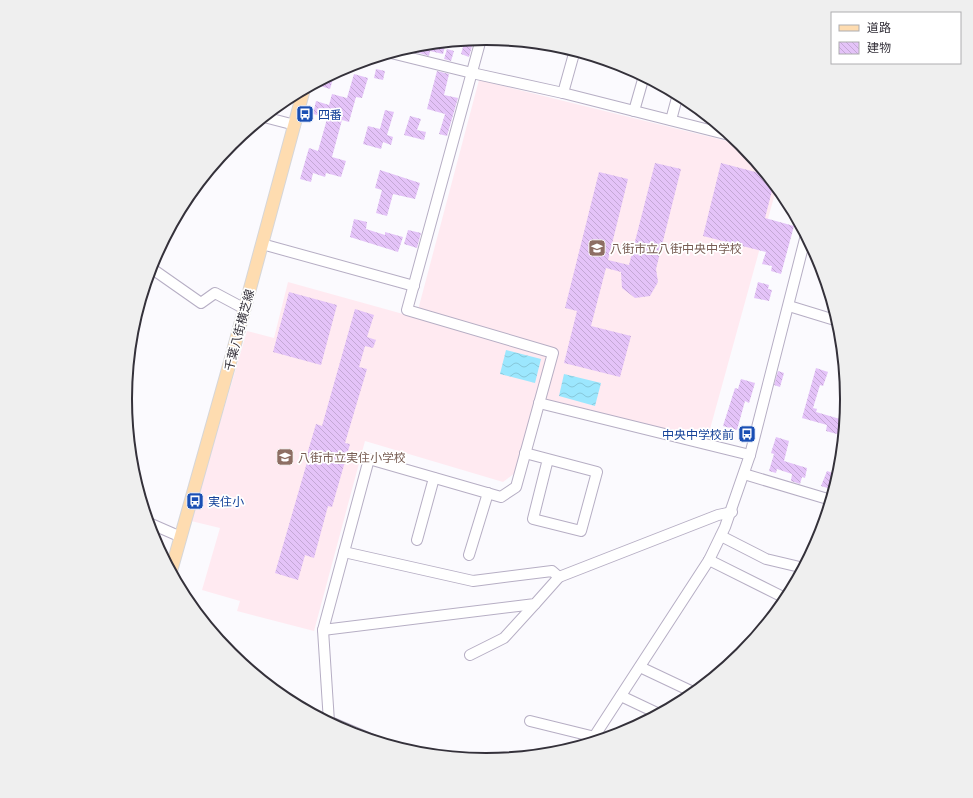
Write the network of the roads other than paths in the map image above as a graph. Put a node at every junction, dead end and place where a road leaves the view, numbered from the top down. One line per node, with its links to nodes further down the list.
1 (479, 45): 4 (street)
2 (401, 56): 4 (street)
3 (573, 56): 6 (street)
4 (472, 73): 6 (street); 19 (street)
5 (642, 82): 9 (street)
6 (563, 93): 9 (street)
7 (302, 97): 12 (main road, 千葉八街横芝線)
8 (676, 100): 11 (street)
9 (634, 111): 11 (street)
10 (270, 119): 12 (street)
11 (671, 120): 14 (street)
12 (295, 125): 17 (main road, 千葉八街横芝線)
13 (712, 127): 14 (street)
14 (711, 131): 15 (street)
15 (720, 133)
16 (804, 243): 20 (street)
17 (262, 244): 19 (street); 21 (main road, 千葉八街横芝線)
18 (156, 272): 21 (street)
19 (414, 286): 23 (street)
20 (789, 306): 22 (street); 25 (street)
21 (245, 309): 34 (main road, 千葉八街横芝線)
22 (831, 319)
23 (539, 403): 24 (street); 25 (street)
24 (525, 453): 26 (street); 29 (street)
25 (750, 456): 27 (street)
26 (548, 459): 26 (street)
27 (744, 474): 30 (street); 31 (street)
28 (434, 478): 29 (street); 35 (street); 36 (street)
29 (488, 493): 37 (street)
30 (826, 498)
31 (732, 512): 33 (street); 41 (street)
32 (156, 526): 34 (street)
33 (721, 536): 38 (street); 40 (street)
34 (181, 537): 39 (main road, 千葉八街横芝線)
35 (416, 540)
36 (344, 552): 41 (street); 44 (street)
37 (469, 555)
38 (709, 560): 42 (street); 46 (street)
39 (173, 564)
40 (798, 567)
41 (560, 577): 43 (street)
42 (781, 596)
43 (535, 604): 44 (street); 45 (street)
44 (323, 630): 50 (street)
45 (470, 655)
46 (640, 667): 47 (street); 48 (street)
47 (688, 690)
48 (621, 696): 49 (street); 52 (street)
49 (653, 711)
50 (329, 715)
51 (530, 721): 53 (street)
52 (595, 736)
53 (586, 738)

